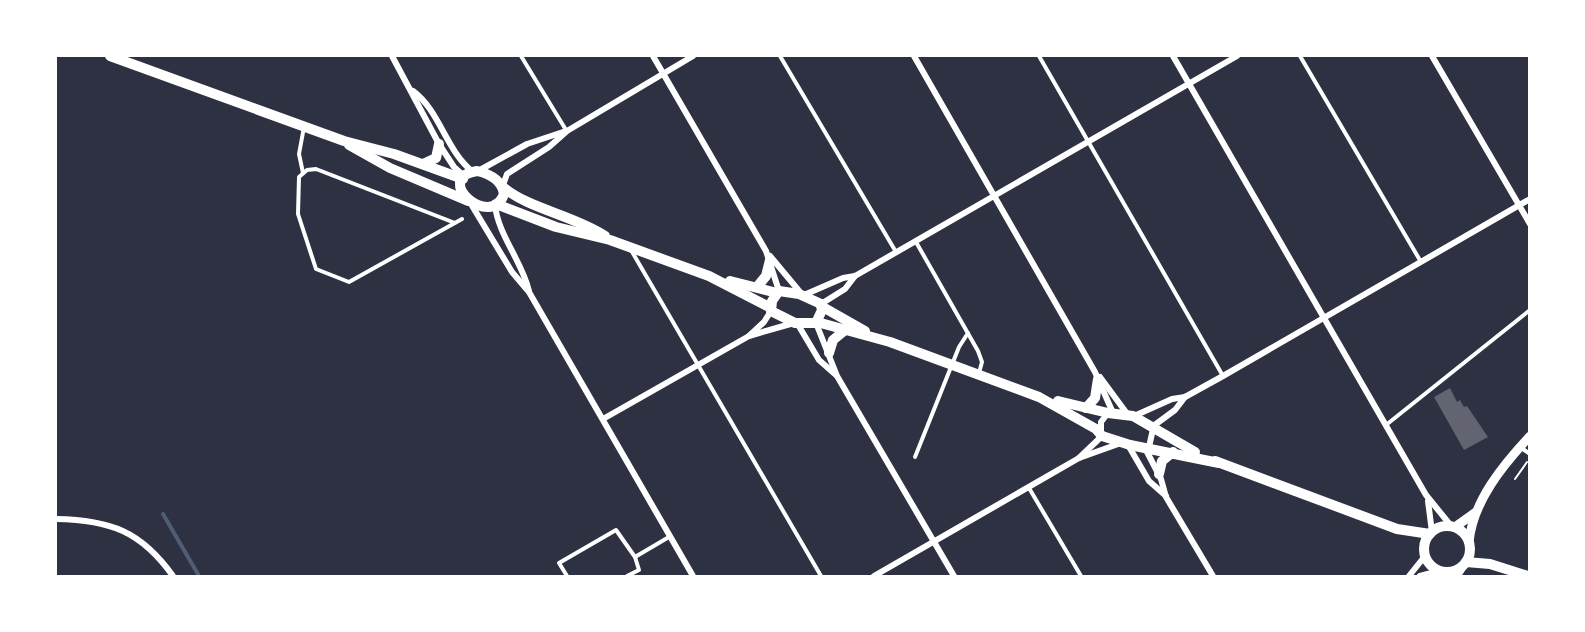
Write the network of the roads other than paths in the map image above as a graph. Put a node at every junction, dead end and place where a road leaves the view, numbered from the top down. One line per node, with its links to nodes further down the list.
1 (110, 56): 16 (main road)
2 (392, 56): 15 (street)
3 (521, 56): 17 (lane)
4 (653, 56): 13 (street)
5 (693, 56): 13 (street)
6 (780, 56): 36 (lane)
7 (914, 56): 25 (street)
8 (1039, 56): 19 (lane)
9 (1173, 56): 14 (street)
10 (1237, 56): 14 (street)
11 (1300, 56): 38 (lane)
12 (1432, 56): 29 (street)
13 (663, 72): 17 (street); 37 (street)
14 (1189, 83): 19 (street); 48 (street)
15 (412, 90): 20 (street); 23 (street)
16 (304, 127): 18 (main road); 22 (lane)
17 (567, 131): 23 (street); 24 (street)
18 (344, 141): 21 (main road); 27 (main road)
19 (1088, 142): 25 (street); 61 (lane)
20 (439, 144): 21 (main road); 23 (street)
21 (423, 164): 23 (main road)
22 (303, 173): 31 (lane); 31 (lane)
23 (469, 174): 24 (main road); 27 (main road)
24 (503, 187): 28 (main road); 33 (main road)
25 (994, 196): 34 (street); 60 (street)
26 (1530, 199): 29 (street)
27 (469, 201): 28 (main road); 42 (street)
28 (495, 204): 33 (main road); 42 (street)
29 (1519, 206): 32 (street); 38 (street)
30 (462, 219): 31 (lane)
31 (454, 223)
32 (1530, 224)
33 (610, 240): 35 (main road)
34 (915, 241): 36 (street); 52 (lane)
35 (629, 246): 39 (main road); 57 (lane)
36 (896, 252): 40 (street)
37 (768, 256): 41 (main road); 43 (street); 44 (street)
38 (1421, 262): 48 (street)
39 (710, 276): 41 (main road); 46 (main road)
40 (855, 276): 44 (street); 45 (street)
41 (757, 287): 43 (main road)
42 (529, 292): 67 (street)
43 (778, 292): 44 (main road); 46 (main road)
44 (803, 295): 45 (main road)
45 (821, 305): 49 (main road); 54 (main road)
46 (771, 309): 50 (main road); 53 (street)
47 (1530, 310): 68 (lane)
48 (1324, 318): 61 (street); 68 (street)
49 (816, 322): 50 (main road); 51 (main road); 55 (street)
50 (796, 323): 53 (street); 59 (street)
51 (844, 331): 54 (main road); 55 (main road)
52 (968, 333): 56 (lane); 58 (lane)
53 (749, 336): 57 (street)
54 (890, 342): 56 (main road)
55 (830, 353): 59 (street)
56 (952, 364): 58 (main road); 77 (lane)
57 (698, 365): 67 (street); 101 (lane)
58 (978, 374): 62 (main road)
59 (837, 376): 90 (street)
60 (1096, 376): 64 (main road); 65 (street); 66 (street)
61 (1223, 376): 63 (street)
62 (1039, 397): 64 (main road); 70 (main road)
63 (1185, 397): 66 (street); 69 (street)
64 (1086, 408): 65 (main road)
65 (1111, 413): 66 (main road); 70 (street)
66 (1131, 416): 69 (main road)
67 (603, 419): 89 (street)
68 (1386, 425): 82 (street)
69 (1153, 428): 74 (street); 79 (main road)
70 (1101, 434): 72 (main road); 78 (street)
71 (1530, 436): 73 (street)
72 (1124, 443): 74 (main road); 78 (street); 83 (street)
73 (1520, 446): 76 (lane); 84 (street)
74 (1147, 447): 75 (main road); 80 (street)
75 (1173, 452): 79 (main road); 80 (main road)
76 (1530, 454)
77 (915, 457)
78 (1079, 458): 81 (street)
79 (1219, 463): 87 (main road)
80 (1159, 474): 83 (street)
81 (1029, 488): 90 (street); 104 (lane)
82 (1426, 495): 86 (street); 88 (street)
83 (1166, 497): 105 (street)
84 (1478, 510): 86 (street); 91 (street)
85 (56, 519): 97 (street)
86 (1454, 527): 88 (main road); 91 (main road)
87 (1397, 528): 88 (main road); 92 (main road)
88 (1431, 533): 92 (main road)
89 (669, 537): 93 (lane); 100 (street)
90 (934, 542): 102 (street); 103 (street)
91 (1470, 545): 94 (main road); 95 (main road)
92 (1425, 554): 96 (main road); 106 (street)
93 (634, 557): 98 (lane); 99 (lane)
94 (1464, 564): 95 (main road); 96 (main road); 108 (street)
95 (1498, 566): 109 (main road)
96 (1442, 573): 107 (street)
97 (173, 576)
98 (567, 576)
99 (627, 576)
100 (693, 576)
101 (821, 576)
102 (874, 576)
103 (954, 576)
104 (1081, 576)
105 (1213, 576)
106 (1409, 576)
107 (1420, 576)
108 (1456, 576)
109 (1528, 576)

